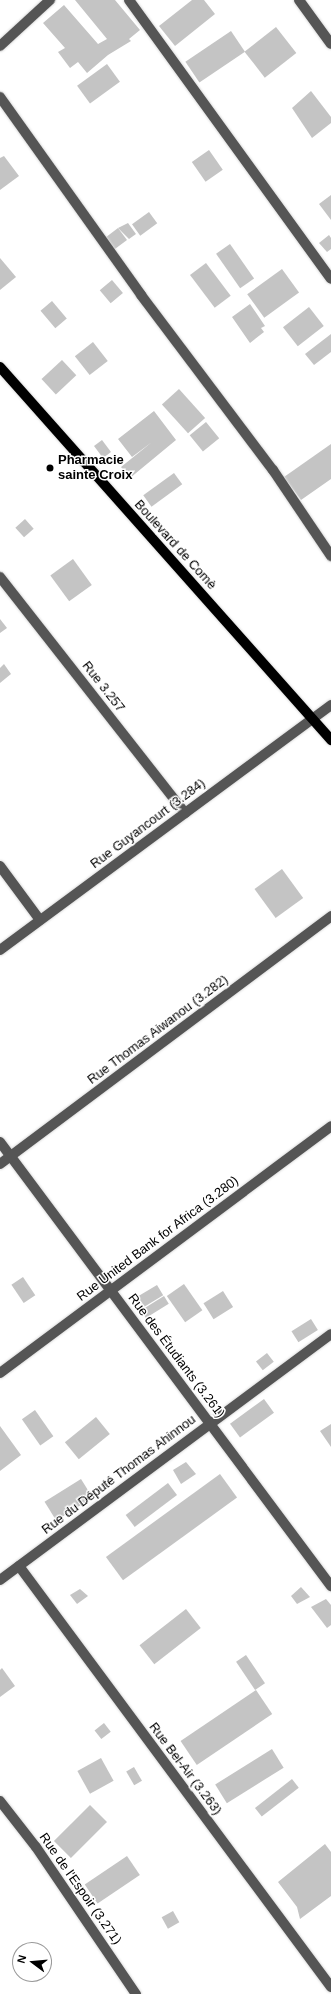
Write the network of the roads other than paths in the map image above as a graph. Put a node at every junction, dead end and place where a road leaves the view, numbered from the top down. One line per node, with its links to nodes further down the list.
1 (50, 0): 5 (street)
2 (129, 0): 7 (street)
3 (299, 0): 4 (street)
4 (331, 44)
5 (0, 46)
6 (0, 97): 9 (street)
7 (331, 279)
8 (0, 367): 12 (main road, Boulevard de Comè)
9 (331, 556)
10 (0, 577): 14 (street, Rue 3.257)
11 (331, 705): 12 (street, Rue Guyancourt (3.284))
12 (312, 719): 13 (main road, Boulevard de Comè); 14 (street, Rue Guyancourt (3.284))
13 (331, 740)
14 (185, 813): 17 (street, Rue Guyancourt (3.284))
15 (0, 866): 17 (street)
16 (331, 916): 21 (street, Rue Thomas Aiwanou (3.282))
17 (40, 920): 18 (street, Rue Guyancourt (3.284))
18 (0, 950)
19 (331, 1126): 23 (street, Rue United Bank for Africa (3.280))
20 (0, 1142): 21 (street, Rue des Étudiants (3.261))
21 (10, 1156): 22 (street, Rue Thomas Aiwanou (3.282)); 23 (street, Rue des Étudiants (3.261))
22 (0, 1164)
23 (110, 1290): 25 (street, Rue United Bank for Africa (3.280)); 26 (street, Rue des Étudiants (3.261))
24 (331, 1334): 26 (street, Rue du Député Thomas Ahinnou)
25 (0, 1373)
26 (210, 1424): 27 (street, Rue du Député Thomas Ahinnou); 29 (street, Rue des Étudiants (3.261))
27 (19, 1566): 28 (street, Rue du Député Thomas Ahinnou); 31 (street, Rue Bel-Air (3.263))
28 (0, 1580)
29 (331, 1586)
30 (0, 1801): 32 (street, Rue de l'Espoir (3.271))
31 (331, 1987)
32 (136, 1994)

